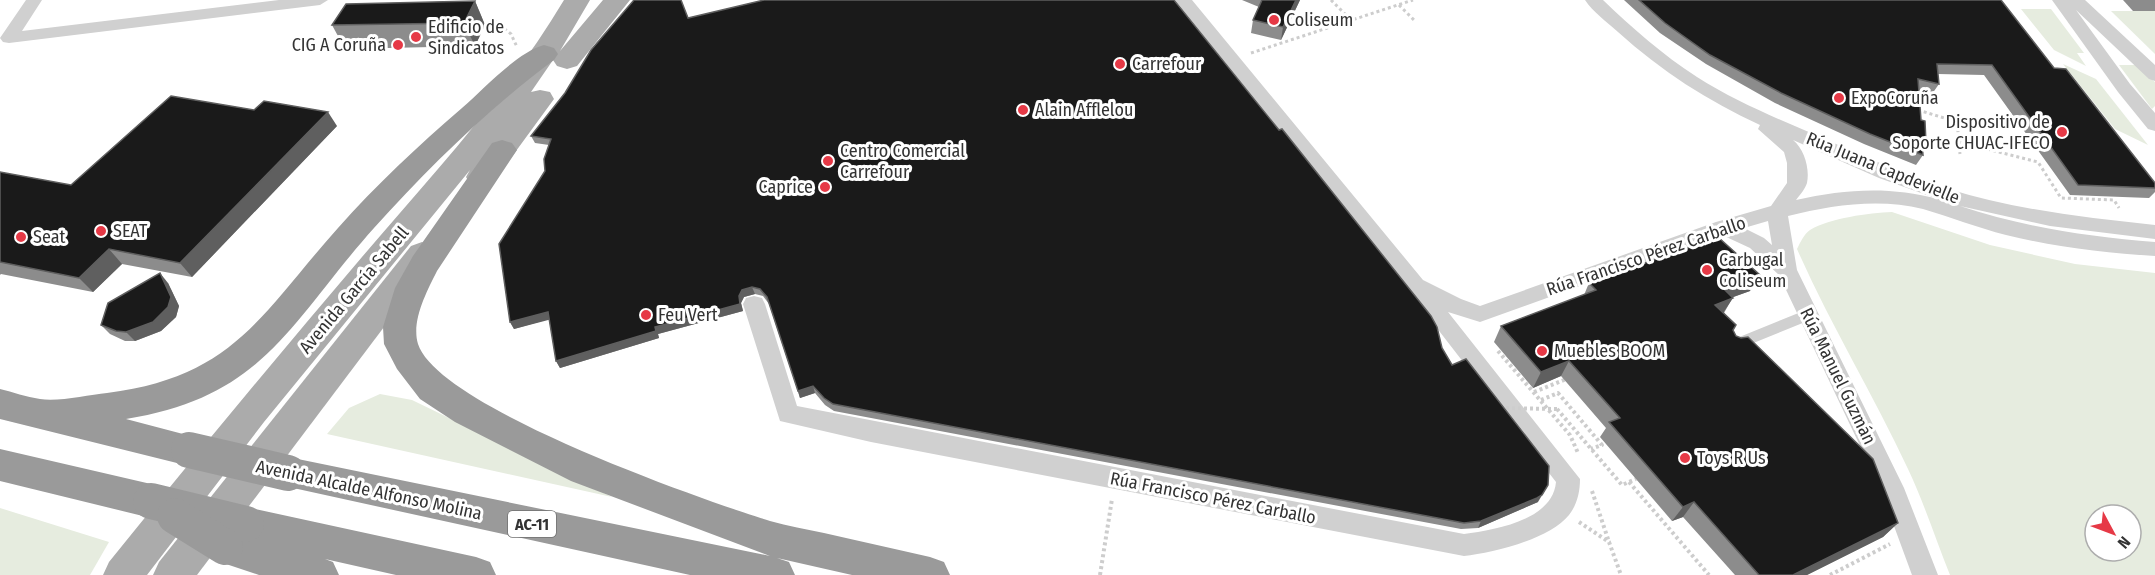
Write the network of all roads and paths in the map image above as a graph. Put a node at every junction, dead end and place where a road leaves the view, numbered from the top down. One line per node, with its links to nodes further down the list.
1 (34, 0): 2 (street)
2 (320, 0)
3 (555, 0): 17 (main road)
4 (577, 0): 17 (main road, Avenida García Sabell)
5 (1183, 0): 31 (street)
6 (1331, 0): 13 (path)
7 (1413, 0): 12 (path)
8 (1593, 0): 19 (street, Rúa Juana Capdevielle)
9 (2060, 0): 21 (street)
10 (2075, 0): 18 (street)
11 (613, 2): 17 (main road, Avenida García Sabell)
12 (1399, 5): 13 (path); 15 (path)
13 (1351, 20): 16 (path)
14 (495, 21): 17 (path)
15 (1414, 21)
16 (1247, 54)
17 (547, 56): 23 (main road, Avenida García Sabell); 42 (highway); 52 (main road, Avenida García Sabell)
18 (2155, 75)
19 (1693, 82): 25 (street, Rúa Juana Capdevielle); 28 (street, Rúa Juana Capdevielle)
20 (1913, 109): 26 (path)
21 (2155, 125)
22 (1959, 146): 24 (path)
23 (502, 150): 53 (main road, Avenida García Sabell); 57 (highway)
24 (1959, 154)
25 (1778, 211): 27 (street, Rúa Francisco Pérez Carballo); 29 (street, Rúa Juana Capdevielle); 30 (street)
26 (2125, 216)
27 (1724, 227): 30 (street, Rúa Manuel Guzmán); 33 (street, Rúa Francisco Pérez Carballo)
28 (2155, 232)
29 (2155, 249)
30 (1787, 270): 34 (street, Rúa Manuel Guzmán)
31 (1416, 286): 33 (street); 36 (street)
32 (754, 304): 47 (street, Rúa Francisco Pérez Carballo)
33 (1480, 314): 36 (street)
34 (1808, 315): 35 (lane); 51 (street, Rúa Manuel Guzmán)
35 (1731, 346)
36 (1472, 355): 47 (street)
37 (1575, 376): 38 (path)
38 (1534, 392)
39 (1541, 400): 43 (path)
40 (0, 404): 42 (highway, Avenida Alcalde Alfonso Molina / AC-11)
41 (1498, 408): 43 (path, bridge)
42 (44, 414): 56 (highway, Avenida Alcalde Alfonso Molina / AC-11, bridge)
43 (1591, 449): 46 (path)
44 (0, 465): 50 (highway, bridge)
45 (1636, 479): 46 (path)
46 (1629, 482): 60 (path)
47 (1559, 509): 59 (path)
48 (1110, 514): 58 (path)
49 (1886, 534): 61 (path)
50 (235, 535): 54 (highway); 55 (highway)
51 (1917, 568)
52 (123, 575)
53 (173, 575)
54 (319, 575)
55 (476, 575)
56 (775, 575)
57 (930, 575)
58 (1100, 575)
59 (1620, 575)
60 (1709, 575)
61 (1830, 575)

